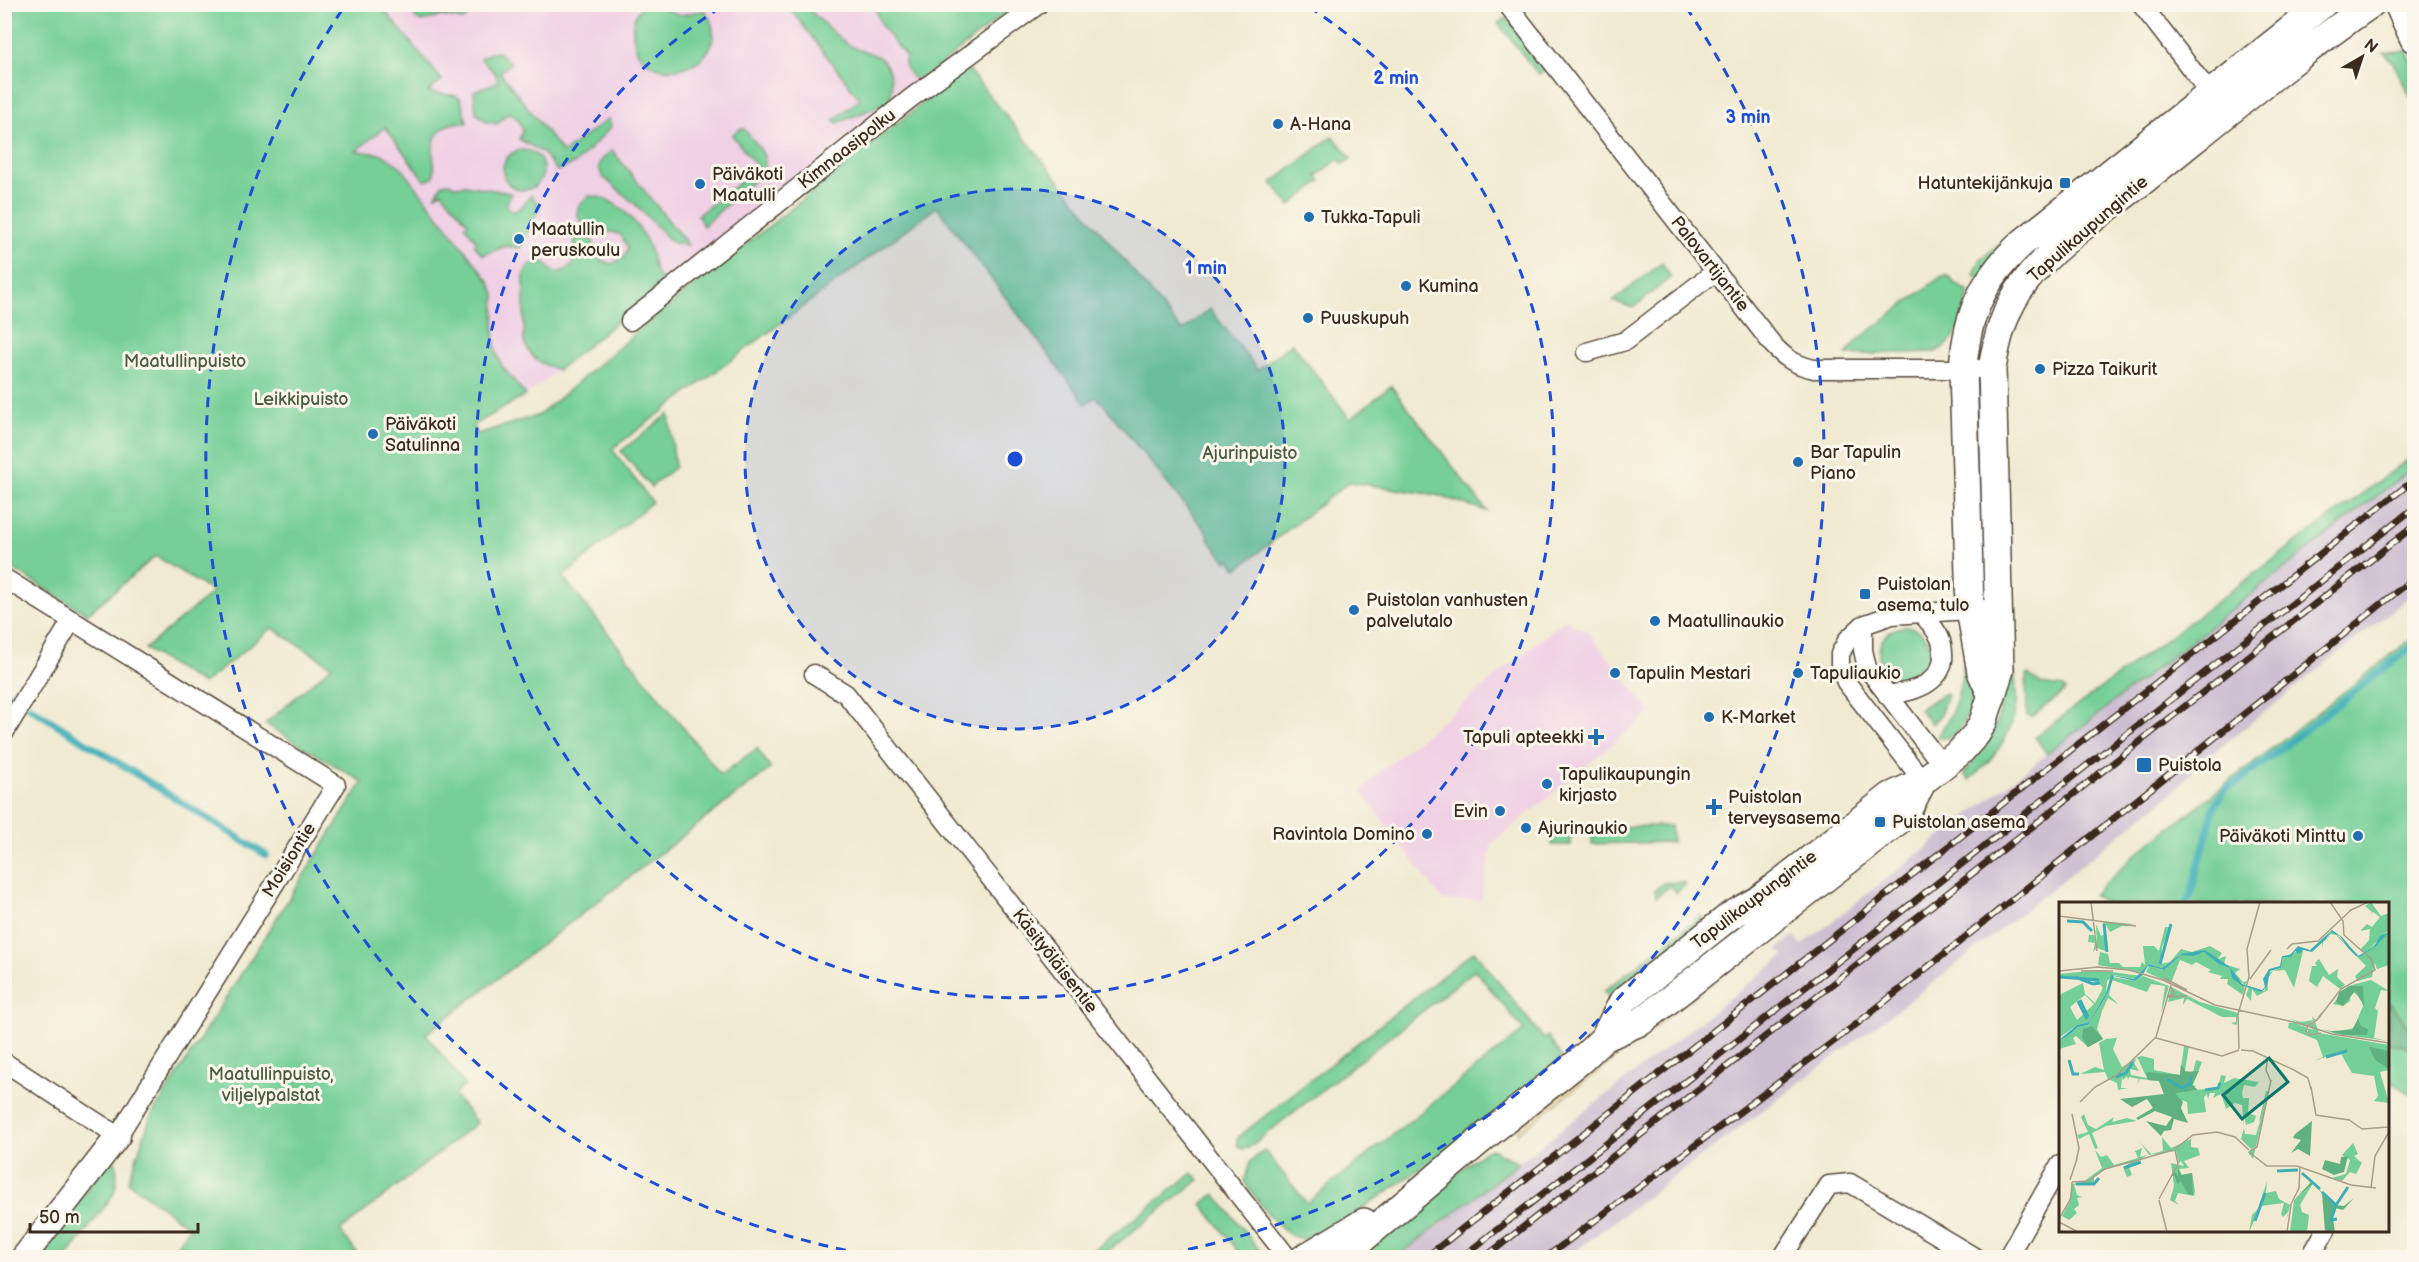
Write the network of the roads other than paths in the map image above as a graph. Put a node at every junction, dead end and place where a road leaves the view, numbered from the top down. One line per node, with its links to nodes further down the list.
1 (1039, 4): 10 (street, Kimnaasipolku)
2 (1508, 4): 9 (street, Palovartijantie)
3 (2141, 4): 8 (street)
4 (2323, 4): 8 (main road, Tapulikaupungintie)
5 (2371, 4): 8 (main road, Tapulikaupungintie)
6 (2398, 4): 7 (main road)
7 (2415, 39)
8 (2218, 104): 12 (main road, Tapulikaupungintie); 13 (main road, Tapulikaupungintie)
9 (1716, 271): 11 (street); 12 (street, Palovartijantie)
10 (630, 321)
11 (1587, 352)
12 (1963, 368): 13 (street, Palovartijantie); 16 (main road, Tapulikaupungintie)
13 (1992, 369): 15 (main road, Tapulikaupungintie)
14 (4, 578): 18 (street, Moisiontie)
15 (1999, 608): 16 (street); 22 (main road, Tapulikaupungintie)
16 (1970, 609): 17 (street); 22 (main road, Tapulikaupungintie)
17 (1921, 613): 19 (street); 21 (street)
18 (72, 621): 23 (street); 26 (street, Moisiontie)
19 (1863, 625): 21 (street); 24 (street)
20 (814, 674): 31 (street, Käsityöläisentie)
21 (1887, 695): 24 (street)
22 (1992, 696): 24 (main road, Tapulikaupungintie)
23 (4, 733)
24 (1933, 774): 28 (main road, Tapulikaupungintie)
25 (4, 1062): 26 (street)
26 (118, 1136): 30 (street, Moisiontie)
27 (2059, 1168): 36 (street)
28 (1415, 1194): 32 (main road, Tapulikaupungintie); 33 (main road, Tapulikaupungintie)
29 (2325, 1232): 37 (street)
30 (23, 1257)
31 (1288, 1257)
32 (1304, 1257)
33 (1340, 1257)
34 (1782, 1257): 35 (street)
35 (1976, 1257)
36 (2007, 1257)
37 (2310, 1257)

